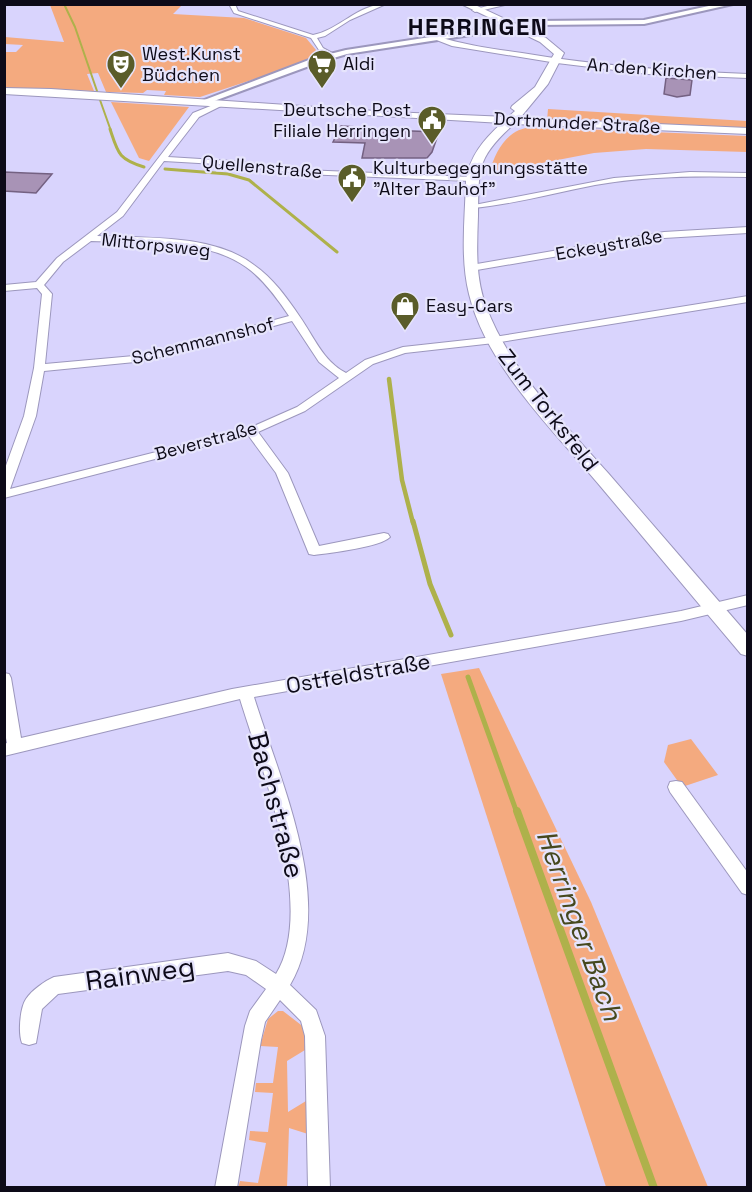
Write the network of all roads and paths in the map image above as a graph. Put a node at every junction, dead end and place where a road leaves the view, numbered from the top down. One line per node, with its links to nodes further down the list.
1 (232, 4): 8 (street)
2 (384, 4): 8 (street)
3 (465, 4): 6 (main road)
4 (507, 4): 6 (street)
5 (725, 5): 7 (street)
6 (475, 10): 7 (main road)
7 (510, 26): 9 (street); 11 (main road)
8 (313, 37): 10 (street)
9 (436, 38): 10 (street); 11 (street, An den Kirchen)
10 (332, 55): 13 (street)
11 (557, 59): 12 (street, An den Kirchen); 15 (main road)
12 (747, 75)
13 (240, 90): 16 (street); 17 (street)
14 (4, 91): 16 (main road, Dortmunder Straße)
15 (527, 100): 19 (main road); 20 (main road)
16 (203, 102): 17 (main road, Dortmunder Straße); 18 (street)
17 (223, 104): 18 (street); 20 (main road, Dortmunder Straße)
18 (196, 116): 22 (street)
19 (514, 120): 20 (main road, Zum Torksfeld); 21 (main road, Dortmunder Straße)
20 (499, 125): 24 (main road, Zum Torksfeld)
21 (747, 131)
22 (162, 159): 24 (street, Quellenstraße); 27 (street)
23 (747, 175): 25 (street)
24 (471, 179): 25 (main road, Zum Torksfeld)
25 (473, 206): 28 (main road, Zum Torksfeld)
26 (747, 230): 28 (street, Eckeystraße)
27 (89, 238): 29 (street); 32 (street, Mittorpsweg)
28 (471, 268): 33 (main road, Zum Torksfeld)
29 (39, 285): 30 (street); 34 (street)
30 (4, 288)
31 (746, 301): 33 (street, Beverstraße)
32 (295, 317): 34 (street, Schemmannshof); 35 (street, Mittorpsweg)
33 (494, 340): 35 (street, Beverstraße); 40 (main road, Zum Torksfeld)
34 (39, 368): 37 (street)
35 (346, 377): 36 (street, Beverstraße)
36 (251, 431): 37 (street, Beverstraße); 38 (street)
37 (4, 492)
38 (384, 537)
39 (747, 600): 40 (street, Ostfeldstraße)
40 (713, 608): 41 (main road, Zum Torksfeld); 43 (street, Ostfeldstraße)
41 (747, 649)
42 (4, 678): 44 (street)
43 (246, 693): 44 (street, Ostfeldstraße); 47 (street, Bachstraße)
44 (10, 748)
45 (676, 787): 46 (street)
46 (747, 888)
47 (278, 986): 48 (street, Rainweg); 49 (street, Bachstraße); 50 (street)
48 (29, 1036)
49 (226, 1188)
50 (319, 1188)

